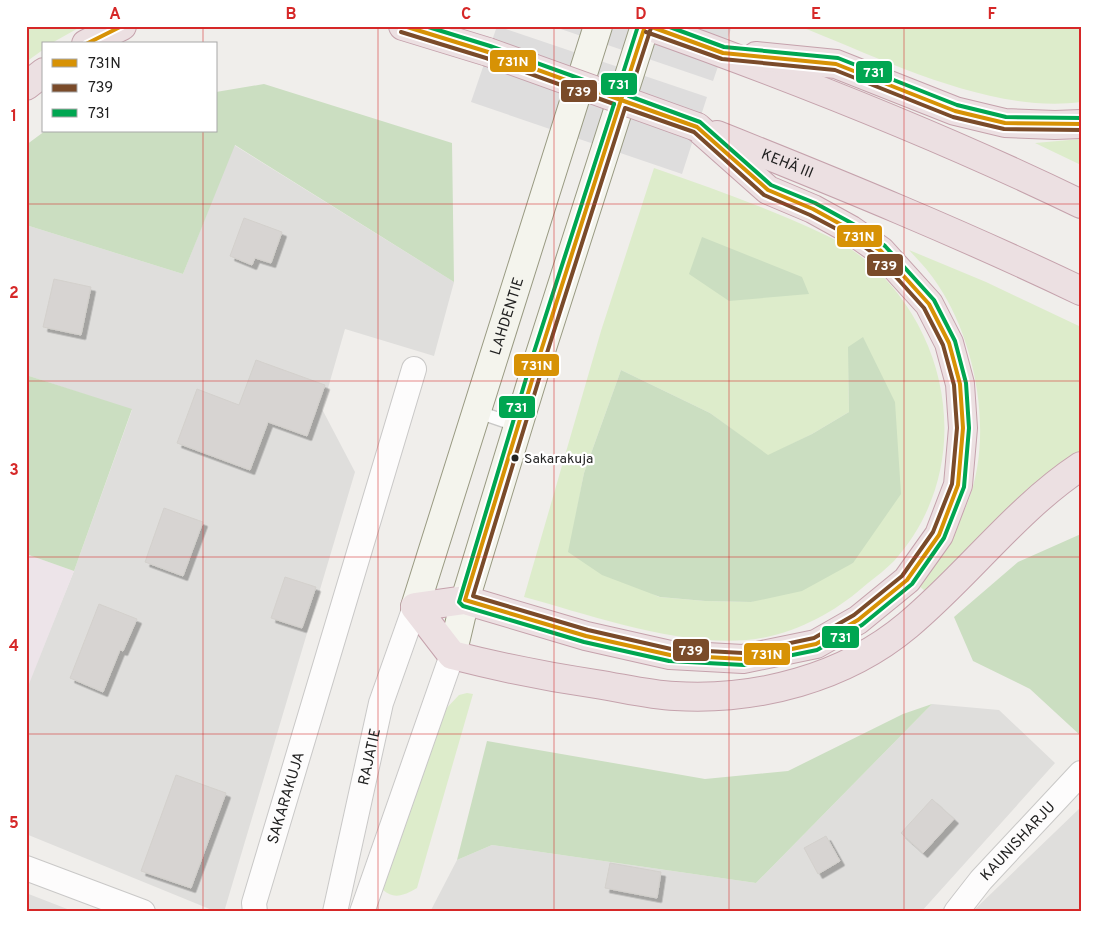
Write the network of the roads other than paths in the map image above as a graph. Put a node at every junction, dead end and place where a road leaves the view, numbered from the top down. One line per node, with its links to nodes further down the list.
1 (122, 26): 5 (highway)
2 (403, 26): 10 (highway, KEHÄ III, bridge)
3 (598, 26): 14 (main road, LAHDENTIE)
4 (646, 26): 6 (highway); 15 (main road)
5 (90, 42)
6 (722, 52): 9 (highway); 11 (highway)
7 (42, 74): 8 (highway)
8 (26, 86)
9 (1081, 124)
10 (697, 128): 12 (highway, KEHÄ III); 17 (highway)
11 (1081, 204)
12 (1081, 291)
13 (414, 369): 23 (street, SAKARAKUJA)
14 (475, 411): 15 (lane); 18 (main road, LAHDENTIE)
15 (519, 426): 17 (main road)
16 (1081, 466): 19 (highway)
17 (465, 600): 18 (highway); 19 (main road)
18 (415, 607): 19 (highway); 24 (street, RAJATIE)
19 (452, 655): 25 (street)
20 (1081, 773): 26 (street, KAUNISHARJU)
21 (26, 868): 22 (street)
22 (143, 912)
23 (255, 912)
24 (334, 912)
25 (362, 912)
26 (956, 912)

